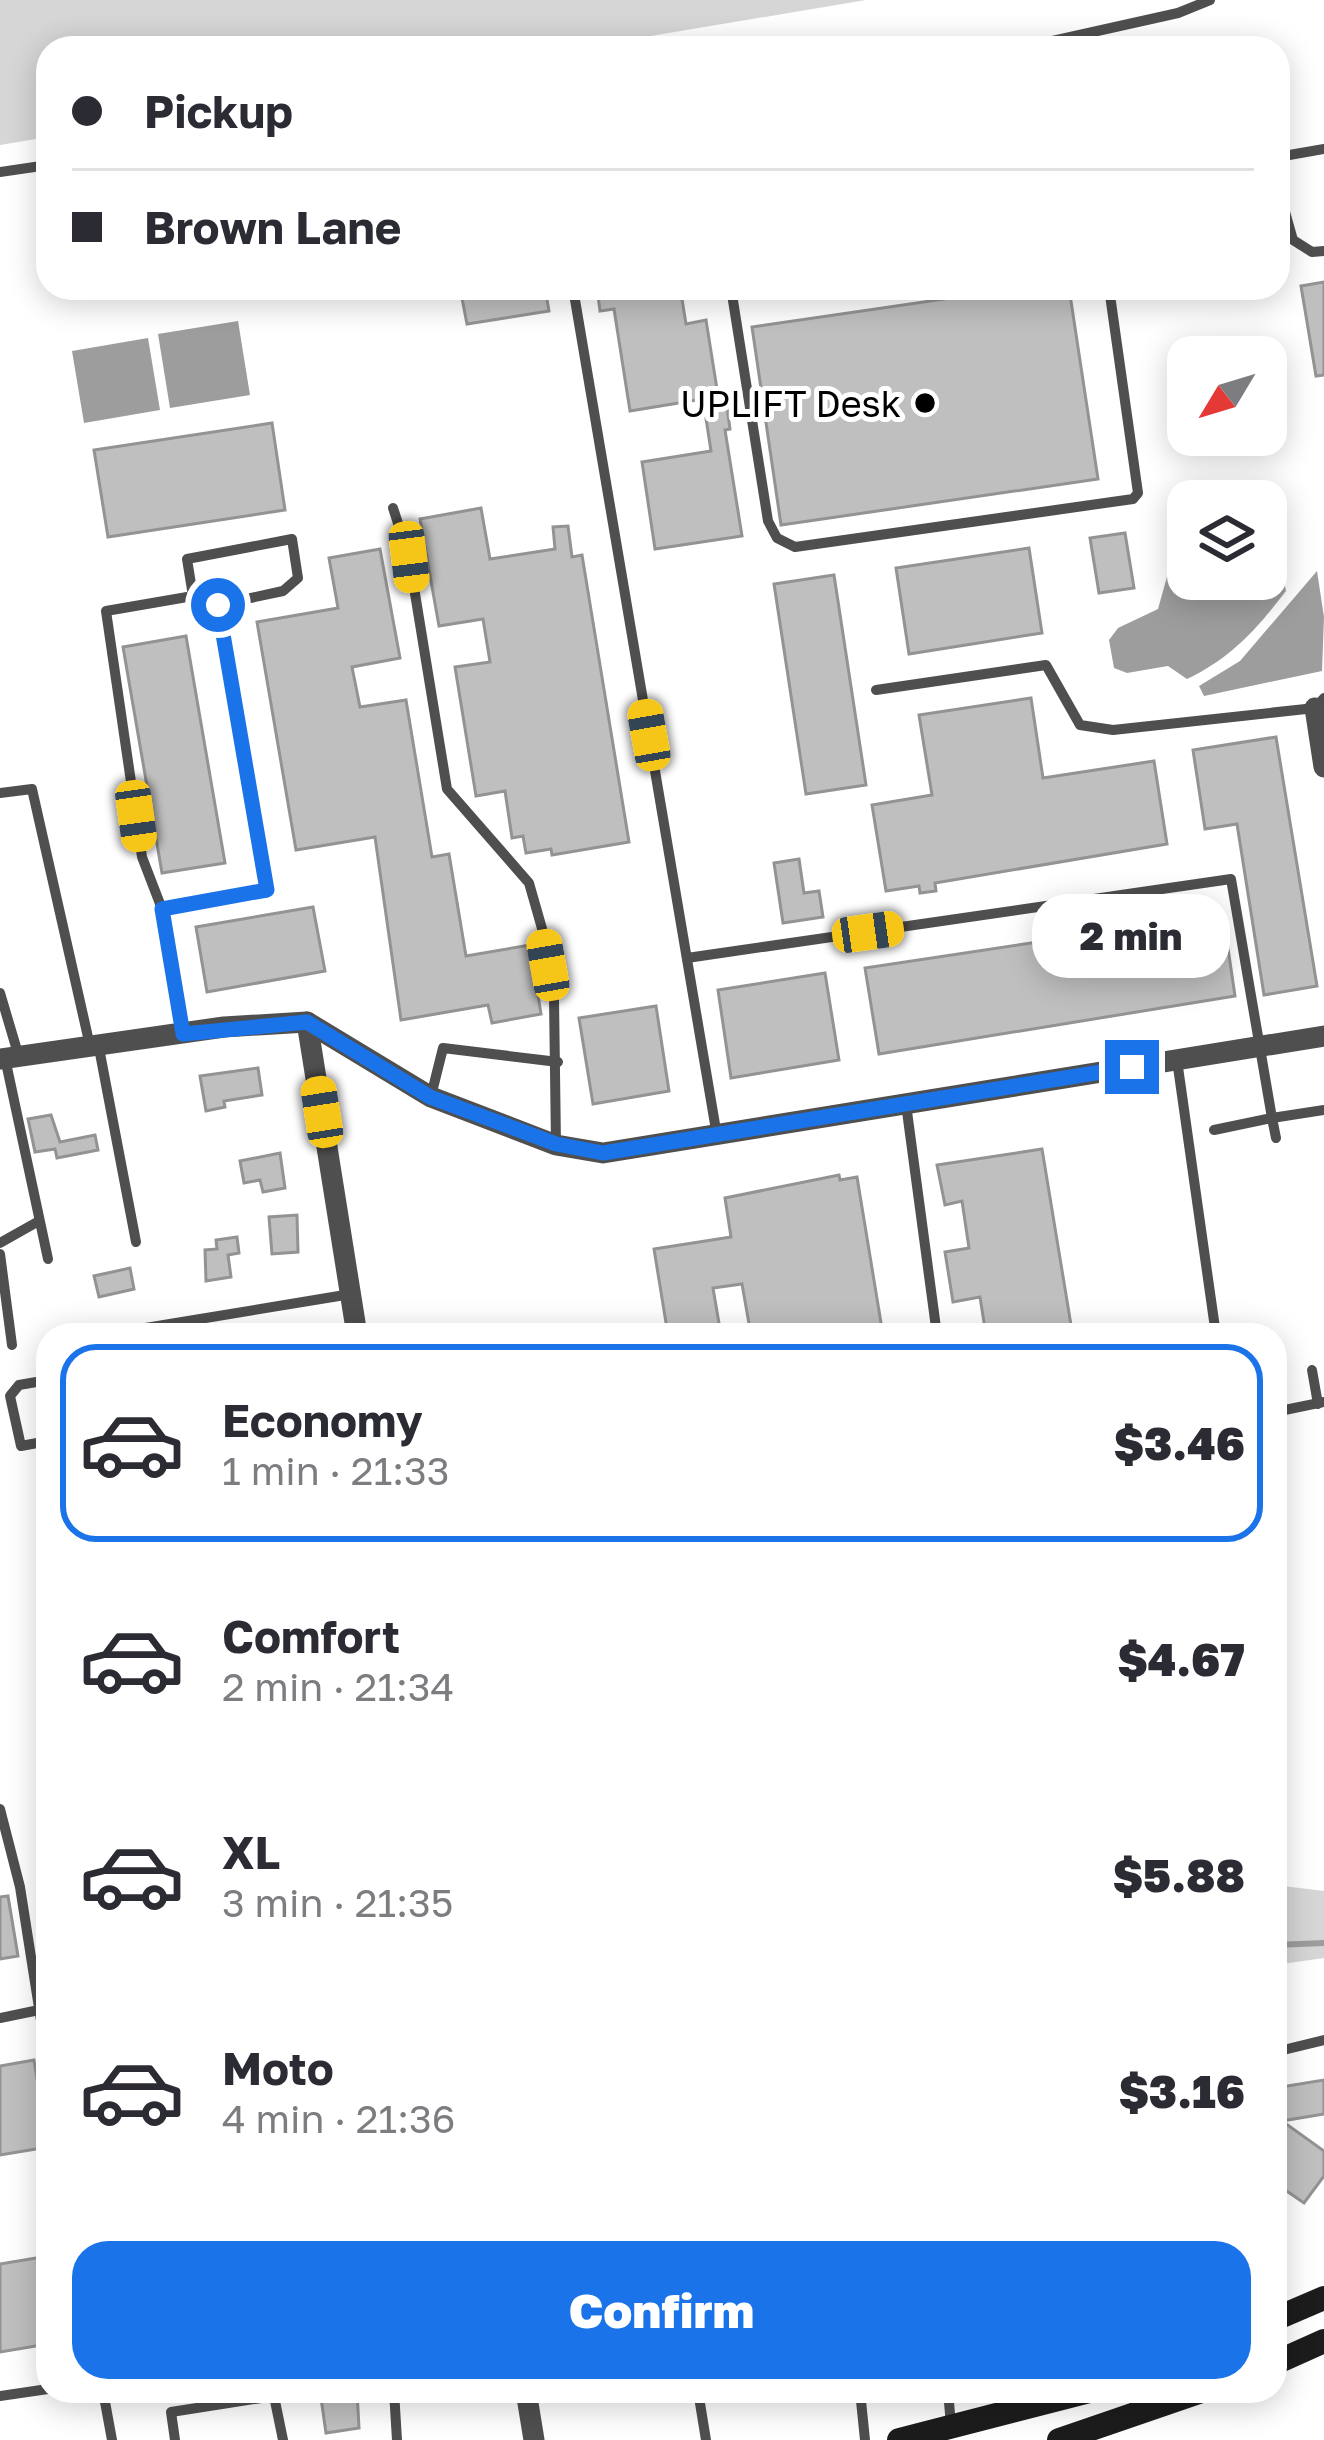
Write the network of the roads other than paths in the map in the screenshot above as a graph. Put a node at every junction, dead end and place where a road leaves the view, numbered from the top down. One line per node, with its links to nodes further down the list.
1 (1210, 0): 2 (lane)
2 (1075, 36)
3 (1324, 149): 4 (lane)
4 (1290, 155)
5 (36, 167): 6 (lane)
6 (0, 172)
7 (1290, 229): 8 (lane)
8 (1324, 251)
9 (575, 300): 20 (lane)
10 (733, 300): 11 (lane)
11 (1110, 300)
12 (393, 508): 29 (lane)
13 (193, 596): 14 (lane); 14 (lane); 19 (lane)
14 (218, 605): 19 (lane)
15 (875, 690): 16 (lane)
16 (1319, 703): 17 (street)
17 (1324, 767)
18 (0, 793): 26 (lane)
19 (162, 909): 23 (lane)
20 (686, 958): 25 (lane); 35 (lane)
21 (0, 993): 27 (lane)
22 (307, 1022): 23 (street); 30 (street); 43 (street)
23 (183, 1034): 26 (street)
24 (1324, 1036): 25 (street)
25 (1258, 1046): 28 (street); 33 (lane)
26 (95, 1048): 27 (street); 39 (lane)
27 (8, 1058): 38 (lane)
28 (1177, 1060): 31 (street); 47 (lane)
29 (557, 1062): 30 (lane); 37 (lane)
30 (430, 1097): 37 (street)
31 (906, 1105): 35 (street); 46 (lane)
32 (1324, 1110): 33 (lane)
33 (1272, 1118): 34 (lane); 36 (lane)
34 (1214, 1130)
35 (717, 1136): 37 (street)
36 (1276, 1138)
37 (556, 1144)
38 (39, 1221): 40 (lane); 42 (lane)
39 (136, 1242)
40 (0, 1243)
41 (0, 1254): 48 (lane)
42 (47, 1259)
43 (351, 1294): 44 (lane); 45 (street)
44 (176, 1323)
45 (355, 1323)
46 (935, 1323)
47 (1214, 1323)
48 (12, 1345)
49 (1312, 1370): 51 (lane)
50 (36, 1382): 53 (lane)
51 (1321, 1403): 52 (lane)
52 (1287, 1410)
53 (36, 1443)
54 (0, 1809): 55 (lane)
55 (36, 1991)
56 (36, 2011): 57 (lane)
57 (0, 2018)
58 (1324, 2040): 59 (lane)
59 (1287, 2049)
60 (1324, 2299): 61 (main road)
61 (1287, 2314)
62 (1324, 2341): 63 (main road)
63 (1287, 2357)
64 (36, 2391): 65 (lane)
65 (0, 2396)
66 (105, 2403): 80 (lane)
67 (226, 2403): 81 (lane)
68 (275, 2403): 82 (lane)
69 (395, 2403): 83 (lane)
70 (528, 2403): 84 (street)
71 (700, 2403): 85 (lane)
72 (861, 2403): 86 (lane)
73 (949, 2403): 78 (lane)
74 (1033, 2403): 78 (main road)
75 (1055, 2403): 79 (main road)
76 (1082, 2403): 79 (main road)
77 (1168, 2403): 79 (main road)
78 (952, 2428): 87 (main road)
79 (1070, 2438)
80 (112, 2440)
81 (176, 2440)
82 (283, 2440)
83 (397, 2440)
84 (534, 2440)
85 (706, 2440)
86 (865, 2440)
87 (899, 2440)

